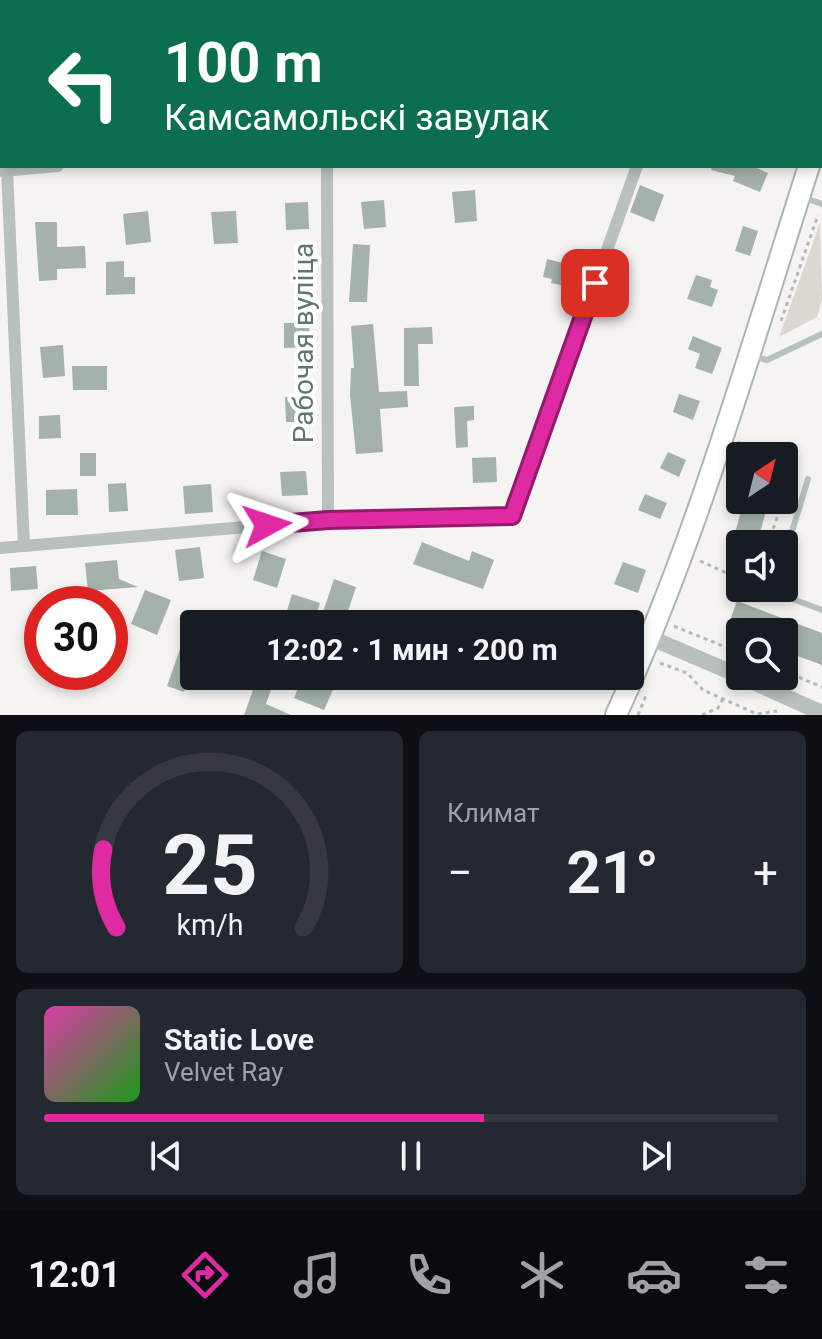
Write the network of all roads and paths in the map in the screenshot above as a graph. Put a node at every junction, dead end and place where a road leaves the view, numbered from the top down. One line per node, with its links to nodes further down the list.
1 (36, 168): 5 (street)
2 (327, 168): 11 (street, Рабочая вуліца)
3 (636, 168): 11 (street)
4 (808, 168): 6 (main road)
5 (4, 171): 13 (street)
6 (799, 196): 7 (lane); 9 (main road)
7 (822, 204)
8 (822, 334): 9 (lane)
9 (750, 355): 20 (main road)
10 (808, 479): 12 (lane)
11 (328, 520): 13 (street)
12 (793, 530)
13 (24, 546): 14 (street)
14 (0, 548)
15 (696, 560): 16 (path)
16 (726, 573)
17 (798, 601): 18 (lane)
18 (822, 610)
19 (674, 626): 21 (path)
20 (651, 638): 23 (street); 31 (main road)
21 (726, 647)
22 (660, 663): 27 (path)
23 (726, 670)
24 (798, 677): 25 (path)
25 (822, 687)
26 (771, 690): 29 (street)
27 (723, 699): 30 (path); 32 (path)
28 (778, 710): 30 (path)
29 (822, 713)
30 (753, 714)
31 (616, 715)
32 (702, 715)

